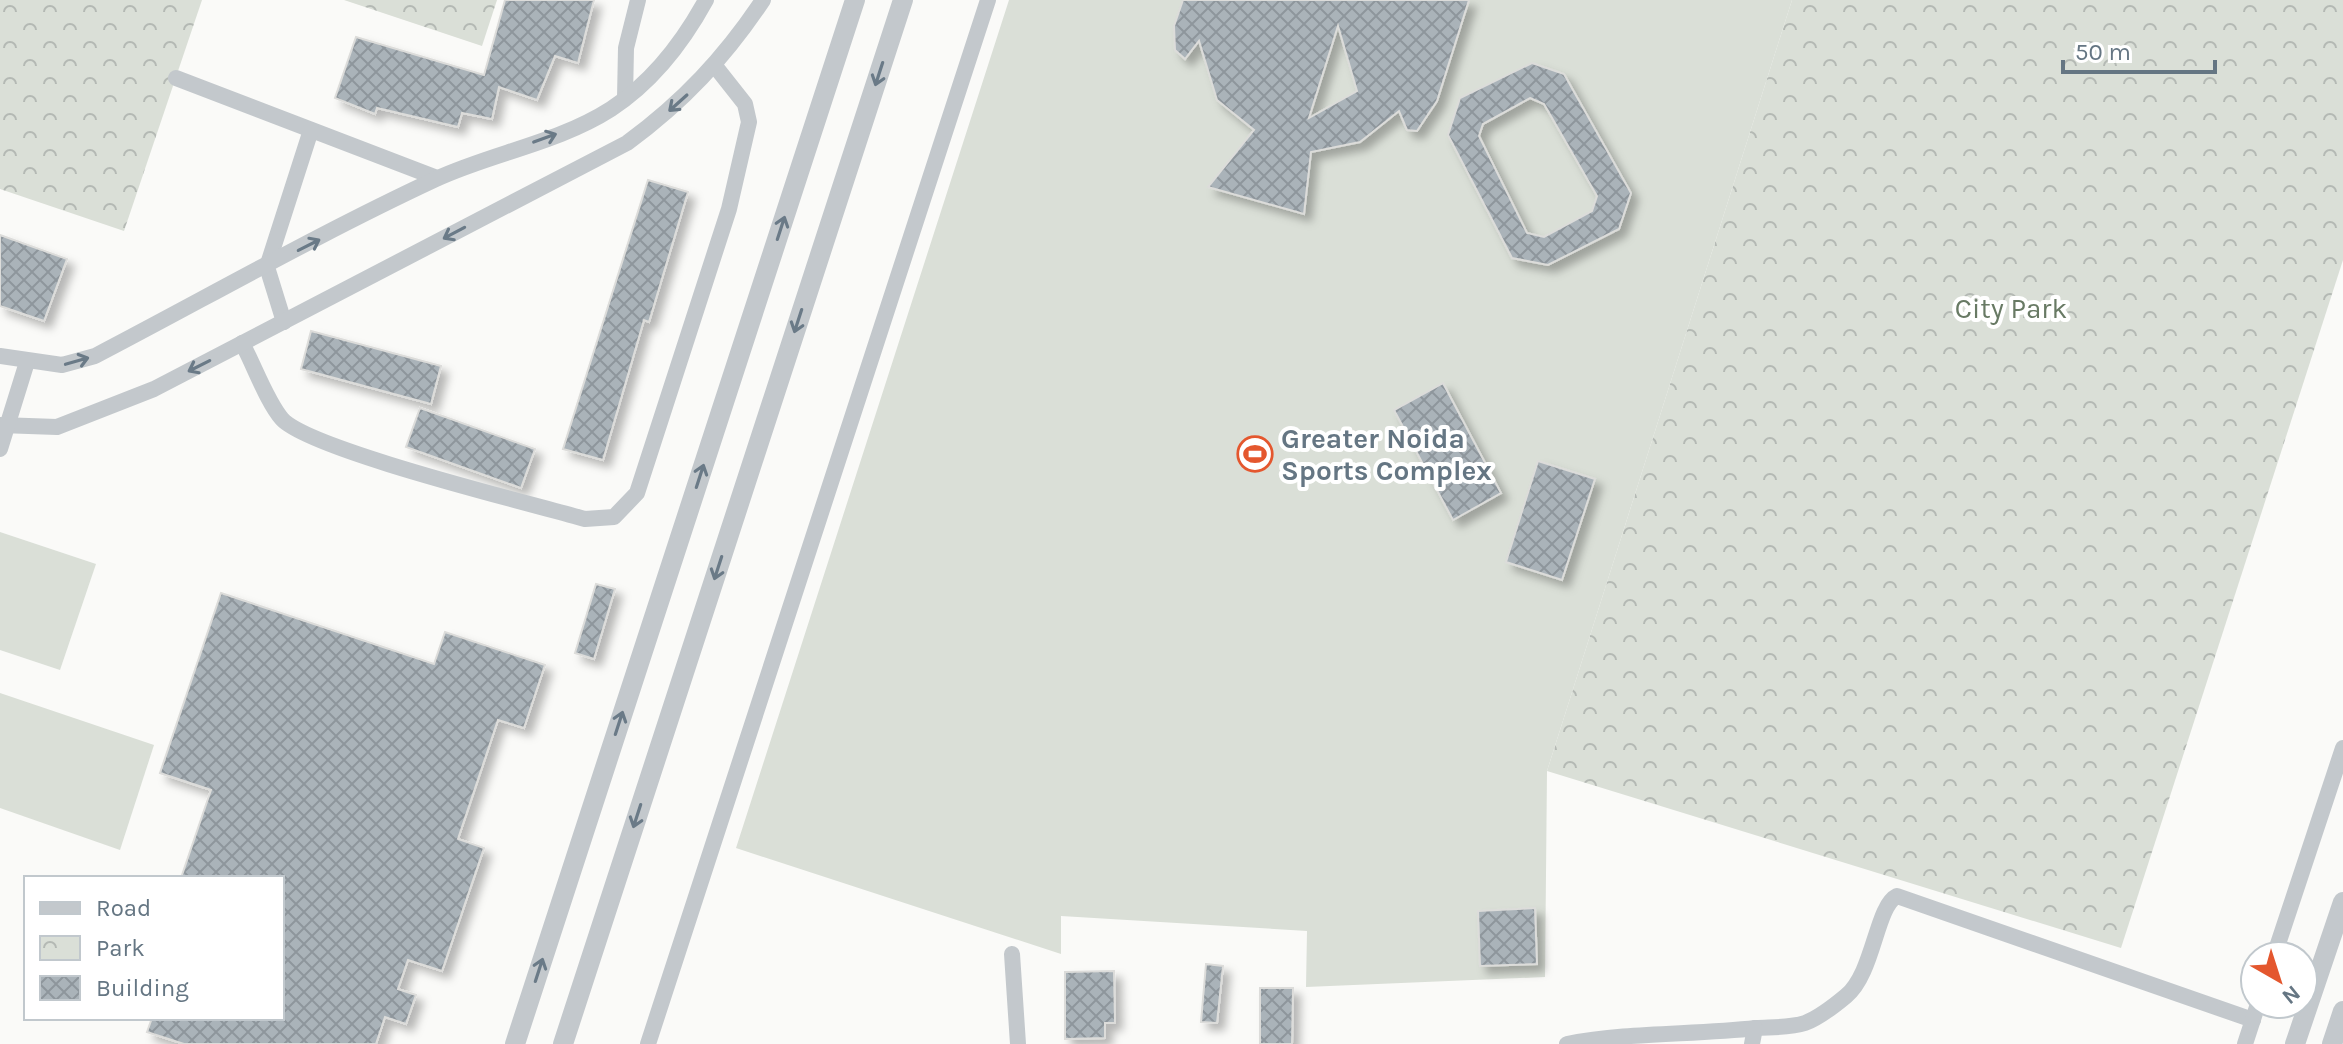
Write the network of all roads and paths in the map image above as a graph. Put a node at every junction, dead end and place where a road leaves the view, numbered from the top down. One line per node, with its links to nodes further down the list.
1 (638, 0): 9 (street)
2 (706, 0): 9 (street)
3 (763, 0): 7 (street)
4 (855, 0): 28 (street, one-way to 4)
5 (903, 0): 29 (street, one-way to 29)
6 (988, 0): 30 (street)
7 (715, 66): 13 (street, one-way to 13); 14 (street)
8 (176, 78): 10 (street)
9 (625, 98): 11 (street, one-way to 9)
10 (311, 130): 11 (street); 12 (street)
11 (437, 178): 12 (street, one-way to 11)
12 (267, 267): 13 (street); 16 (street, one-way to 12)
13 (284, 322): 14 (street)
14 (242, 343): 17 (street, one-way to 17)
15 (0, 356): 16 (street)
16 (27, 362): 17 (street)
17 (4, 426): 18 (street)
18 (0, 449)
19 (2343, 748): 21 (street)
20 (2343, 902): 34 (street)
21 (2279, 940)
22 (1012, 954): 31 (street)
23 (2239, 1007): 26 (street)
24 (2343, 1011): 35 (street)
25 (2253, 1020): 33 (street)
26 (1754, 1036): 27 (street)
27 (1650, 1040): 32 (street)
28 (515, 1044)
29 (563, 1044)
30 (648, 1044)
31 (1018, 1044)
32 (1567, 1044)
33 (2245, 1044)
34 (2295, 1044)
35 (2332, 1044)

